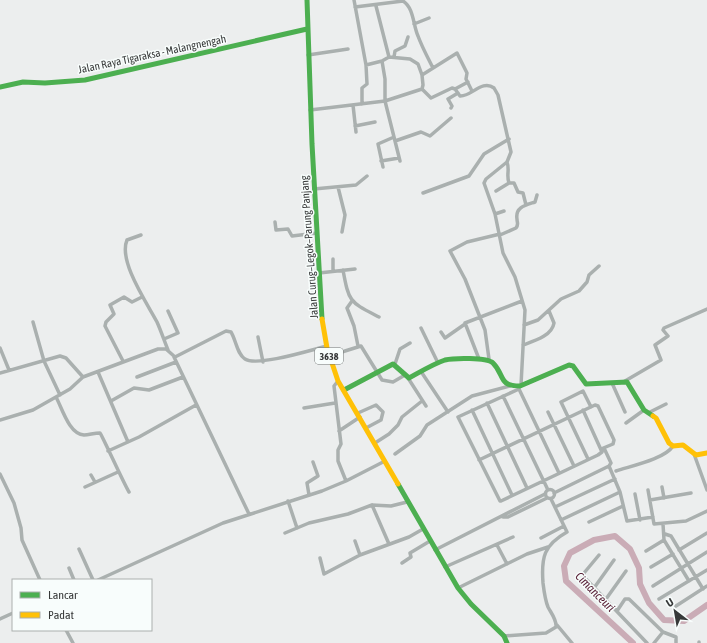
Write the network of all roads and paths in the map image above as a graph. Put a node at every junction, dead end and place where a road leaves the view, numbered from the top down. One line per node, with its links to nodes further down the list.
1 (306, 0): 8 (main road, Jalan Curug–Legok–Parung Panjang / 3638)
2 (354, 0): 5 (street)
3 (403, 1): 4 (street); 7 (street)
4 (376, 6): 5 (street); 12 (street)
5 (355, 7): 15 (street)
6 (429, 18): 7 (street)
7 (414, 24): 16 (street)
8 (307, 29): 11 (main road, Jalan Curug–Legok–Parung Panjang / 3638); 19 (main road, Jalan Raya Tigaraksa - Malangnengah)
9 (408, 37): 13 (street)
10 (348, 49): 11 (street)
11 (308, 55): 28 (main road, Jalan Curug–Legok–Parung Panjang / 3638)
12 (388, 57): 13 (street); 14 (street)
13 (394, 57): 17 (street)
14 (382, 61): 15 (street); 24 (street)
15 (366, 64): 25 (street)
16 (433, 68): 17 (street); 18 (street)
17 (422, 75): 20 (street)
18 (468, 82): 21 (street); 22 (street)
19 (0, 87)
20 (422, 89): 21 (street); 24 (street)
21 (455, 89): 23 (street)
22 (472, 91): 23 (street); 34 (street)
23 (458, 93): 27 (street)
24 (385, 101): 25 (street); 33 (street)
25 (362, 104): 26 (street)
26 (353, 105): 28 (street); 31 (street)
27 (450, 108)
28 (310, 110): 41 (main road, Jalan Curug–Legok–Parung Panjang / 3638)
29 (451, 118): 33 (street)
30 (374, 122): 31 (street)
31 (355, 126): 32 (street)
32 (356, 132)
33 (395, 139): 35 (street); 35 (street)
34 (509, 139): 36 (street); 43 (street)
35 (381, 161): 37 (street)
36 (507, 162): 39 (street); 47 (street)
37 (383, 167)
38 (367, 176): 40 (street)
39 (509, 183): 42 (street); 45 (street)
40 (338, 187): 41 (street); 49 (street)
41 (314, 189): 50 (main road, Jalan Curug–Legok–Parung Panjang / 3638)
42 (496, 191)
43 (422, 193)
44 (537, 195): 45 (street)
45 (526, 205): 51 (street)
46 (504, 211): 47 (street)
47 (495, 214): 51 (street)
48 (275, 222): 50 (street)
49 (342, 232)
50 (317, 233): 58 (main road, Jalan Curug–Legok–Parung Panjang / 3638)
51 (500, 234): 60 (street); 65 (street)
52 (141, 235): 59 (street)
53 (333, 259): 57 (street)
54 (599, 266): 64 (street)
55 (355, 269): 56 (street)
56 (342, 270): 57 (street); 61 (street)
57 (333, 271): 58 (street)
58 (319, 273): 76 (main road, Jalan Curug–Legok–Parung Panjang / 3638)
59 (142, 297): 73 (street); 85 (street)
60 (522, 300): 65 (street); 69 (street)
61 (352, 301): 66 (street); 77 (street)
62 (707, 309): 100 (street)
63 (168, 311): 73 (street)
64 (549, 311): 69 (street); 75 (street)
65 (479, 316): 68 (street); 83 (street)
66 (379, 317)
67 (33, 322): 84 (street)
68 (464, 324): 71 (street); 82 (street)
69 (524, 326): 75 (street)
70 (421, 328): 89 (street)
71 (441, 332)
72 (258, 337): 87 (street)
73 (164, 339): 79 (street)
74 (410, 343): 88 (street)
75 (523, 345): 102 (street)
76 (327, 346): 80 (main road, Jalan Curug–Legok–Parung Panjang / 3638); 87 (street)
77 (358, 346): 80 (street); 92 (street)
78 (0, 348): 90 (street)
79 (168, 350): 81 (street); 85 (street)
80 (329, 356): 99 (main road, Jalan Curug–Legok–Parung Panjang / 3638)
81 (174, 357): 86 (street); 87 (street)
82 (479, 359): 83 (main road); 89 (main road)
83 (489, 359): 103 (main road)
84 (44, 360): 90 (street); 97 (street); 105 (street)
85 (123, 362): 91 (street)
86 (176, 362): 95 (street); 98 (street)
87 (263, 362)
88 (395, 364): 92 (main road); 96 (main road)
89 (438, 364): 94 (main road)
90 (9, 370): 93 (street)
91 (98, 372): 97 (street); 107 (street)
92 (378, 372): 96 (street); 104 (main road)
93 (0, 373)
94 (422, 373): 96 (main road); 119 (street)
95 (182, 376): 107 (street); 112 (street)
96 (406, 376): 108 (street)
97 (83, 377): 105 (street)
98 (137, 377)
99 (338, 381): 104 (main road, Jalan Curug–Legok–Parung Panjang / 3638); 109 (street)
100 (624, 381): 101 (main road); 118 (main road)
101 (612, 383): 102 (main road); 121 (street)
102 (521, 385): 103 (main road)
103 (511, 386): 119 (street)
104 (344, 390): 122 (main road, Jalan Curug–Legok–Parung Panjang / 3638)
105 (58, 396): 124 (street); 136 (street)
106 (503, 396): 110 (street); 129 (street); 130 (street)
107 (111, 400): 131 (street)
108 (422, 401): 113 (street); 132 (street)
109 (335, 403): 115 (street); 128 (street)
110 (487, 403): 116 (street); 133 (street)
111 (666, 404): 118 (street)
112 (196, 405): 131 (street); 178 (street)
113 (426, 406)
114 (590, 406): 117 (street); 123 (street); 135 (street)
115 (304, 408)
116 (472, 410): 137 (street); 141 (street)
117 (583, 410): 123 (street); 135 (street)
118 (646, 411): 126 (street); 134 (main road)
119 (448, 412): 139 (street)
120 (548, 412): 125 (street)
121 (625, 412)
122 (359, 415): 127 (main road, Jalan Curug–Legok–Parung Panjang / 3638); 127 (street); 128 (street)
123 (568, 417): 125 (street); 142 (street)
124 (0, 420)
125 (554, 424): 129 (street); 145 (street)
126 (626, 424)
127 (366, 428): 132 (main road, Jalan Curug–Legok–Parung Panjang / 3638)
128 (339, 431): 153 (street)
129 (539, 431): 130 (street); 149 (street)
130 (523, 439): 133 (street); 154 (street)
131 (128, 442): 136 (street)
132 (375, 442): 143 (main road, Jalan Curug–Legok–Parung Panjang / 3638)
133 (508, 446): 137 (street); 158 (street)
134 (673, 446): 140 (main road); 147 (street)
135 (602, 448): 142 (street); 146 (street)
136 (108, 451): 148 (street)
137 (493, 453): 141 (street); 168 (street)
138 (707, 453): 140 (main road)
139 (395, 454)
140 (694, 454): 161 (street)
141 (479, 460): 168 (street)
142 (588, 460): 145 (street)
143 (385, 461): 153 (street); 173 (main road, Jalan Curug–Legok–Parung Panjang / 3638)
144 (313, 462): 167 (street)
145 (574, 466): 149 (street)
146 (609, 466): 152 (street); 164 (street)
147 (616, 471)
148 (118, 472): 155 (street); 162 (street)
149 (559, 473): 154 (street)
150 (0, 474): 218 (street)
151 (91, 475): 155 (street)
152 (615, 479): 163 (street); 176 (street)
153 (346, 481): 167 (street)
154 (543, 481): 158 (street); 159 (street)
155 (95, 482): 156 (street)
156 (85, 487)
157 (662, 487): 170 (street)
158 (527, 488): 168 (street)
159 (548, 490): 164 (street); 169 (street)
160 (648, 490): 171 (street)
161 (707, 490)
162 (129, 492)
163 (620, 492): 175 (street); 180 (street)
164 (554, 493): 169 (street)
165 (691, 493): 170 (street)
166 (635, 494): 181 (street)
167 (308, 495): 172 (street)
168 (512, 495)
169 (548, 497): 176 (street); 199 (street)
170 (664, 498): 171 (street)
171 (650, 500): 179 (street)
172 (288, 501): 178 (street); 185 (street)
173 (407, 502): 174 (street); 186 (main road, Jalan Curug–Legok–Parung Panjang / 3638)
174 (372, 505): 185 (street); 195 (street)
175 (623, 506): 181 (street); 182 (street)
176 (555, 507): 180 (street)
177 (707, 511): 183 (street)
178 (249, 514): 221 (street)
179 (653, 517): 181 (street); 183 (street)
180 (561, 520): 184 (street)
181 (640, 520)
182 (589, 522)
183 (663, 524): 189 (street)
184 (564, 526): 191 (street); 197 (street)
185 (297, 528): 187 (street)
186 (423, 529): 194 (main road, Jalan Curug–Legok–Parung Panjang / 3638); 195 (street)
187 (285, 533)
188 (707, 533): 200 (street)
189 (665, 534): 192 (street); 200 (street)
190 (513, 537): 196 (street)
191 (541, 538)
192 (664, 540): 201 (street); 203 (street)
193 (355, 541): 204 (street)
194 (430, 541): 199 (main road, Jalan Curug–Legok–Parung Panjang / 3638); 208 (street)
195 (390, 544): 204 (street)
196 (497, 545): 209 (street); 211 (street)
197 (548, 547): 209 (street); 234 (street)
198 (79, 549): 220 (street)
199 (435, 550): 211 (main road, Jalan Curug–Legok–Parung Panjang / 3638)
200 (679, 550): 210 (street)
201 (646, 551)
202 (707, 552): 210 (street)
203 (673, 554): 212 (street); 214 (street)
204 (360, 555): 206 (street)
205 (598, 555): 226 (street)
206 (320, 558)
207 (614, 560): 226 (street)
208 (402, 563)
209 (507, 564): 225 (street)
210 (688, 564): 214 (street); 217 (street)
211 (445, 567): 225 (main road, Jalan Curug–Legok–Parung Panjang / 3638)
212 (651, 567)
213 (69, 568): 219 (street)
214 (681, 568): 222 (street); 223 (street)
215 (707, 570): 217 (street)
216 (626, 571): 228 (street)
217 (696, 577): 222 (street); 227 (street)
218 (40, 579)
219 (74, 579)
220 (93, 579)
221 (100, 579)
222 (689, 580): 229 (street)
223 (653, 586)
224 (707, 586): 227 (street)
225 (458, 588): 237 (main road, Jalan Curug–Legok–Parung Panjang / 3638)
226 (594, 588): 228 (street)
227 (703, 589): 230 (street)
228 (606, 599): 231 (street)
229 (659, 599)
230 (676, 606)
231 (617, 611): 236 (street); 242 (street)
232 (12, 613): 233 (street)
233 (0, 619)
234 (557, 624): 237 (street); 241 (street)
235 (66, 631): 238 (street)
236 (663, 632): 243 (street); 244 (street)
237 (502, 635): 239 (main road); 240 (main road, Jalan Curug–Legok–Parung Panjang / 3638)
238 (72, 643)
239 (503, 643)
240 (507, 643)
241 (572, 643)
242 (647, 643)
243 (654, 643)
244 (676, 643)

